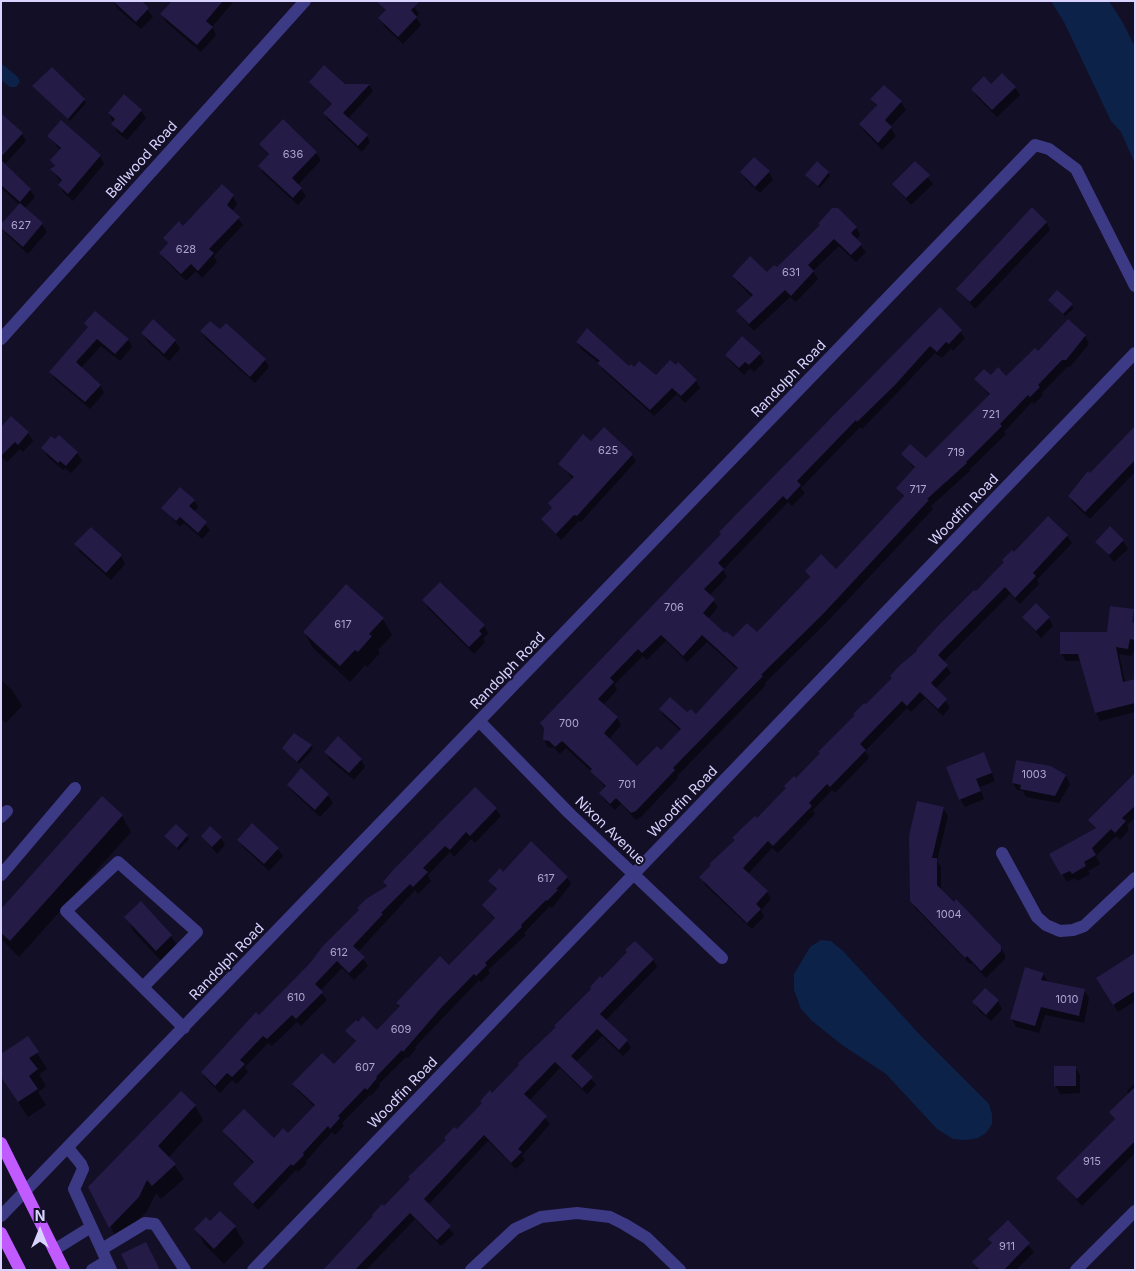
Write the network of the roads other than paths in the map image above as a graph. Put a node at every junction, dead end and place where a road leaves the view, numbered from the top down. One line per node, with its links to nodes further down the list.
1 (305, 1): 3 (street, Bellwood Road)
2 (1135, 286): 5 (street, Randolph Road)
3 (1, 339)
4 (1135, 354): 9 (street, Woodfin Road)
5 (480, 722): 9 (street, Nixon Avenue); 13 (street, Randolph Road)
6 (75, 788): 8 (street)
7 (1002, 853): 10 (street)
8 (1, 875)
9 (634, 875): 11 (street, Nixon Avenue); 27 (street, Woodfin Road)
10 (1135, 878)
11 (722, 958)
12 (143, 987): 12 (street); 13 (street)
13 (184, 1028): 15 (street, Randolph Road)
14 (1, 1143): 16 (main road)
15 (68, 1148): 16 (street, Randolph Road); 19 (street)
16 (26, 1192): 18 (street, Randolph Road); 21 (main road)
17 (1135, 1211): 30 (street)
18 (1, 1216)
19 (91, 1226): 21 (street); 22 (street)
20 (1, 1233): 23 (main road)
21 (54, 1250): 24 (main road)
22 (106, 1260): 25 (street); 26 (street)
23 (20, 1270)
24 (64, 1270)
25 (92, 1270)
26 (185, 1270)
27 (253, 1270)
28 (471, 1270): 29 (street)
29 (680, 1270)
30 (1076, 1270)

